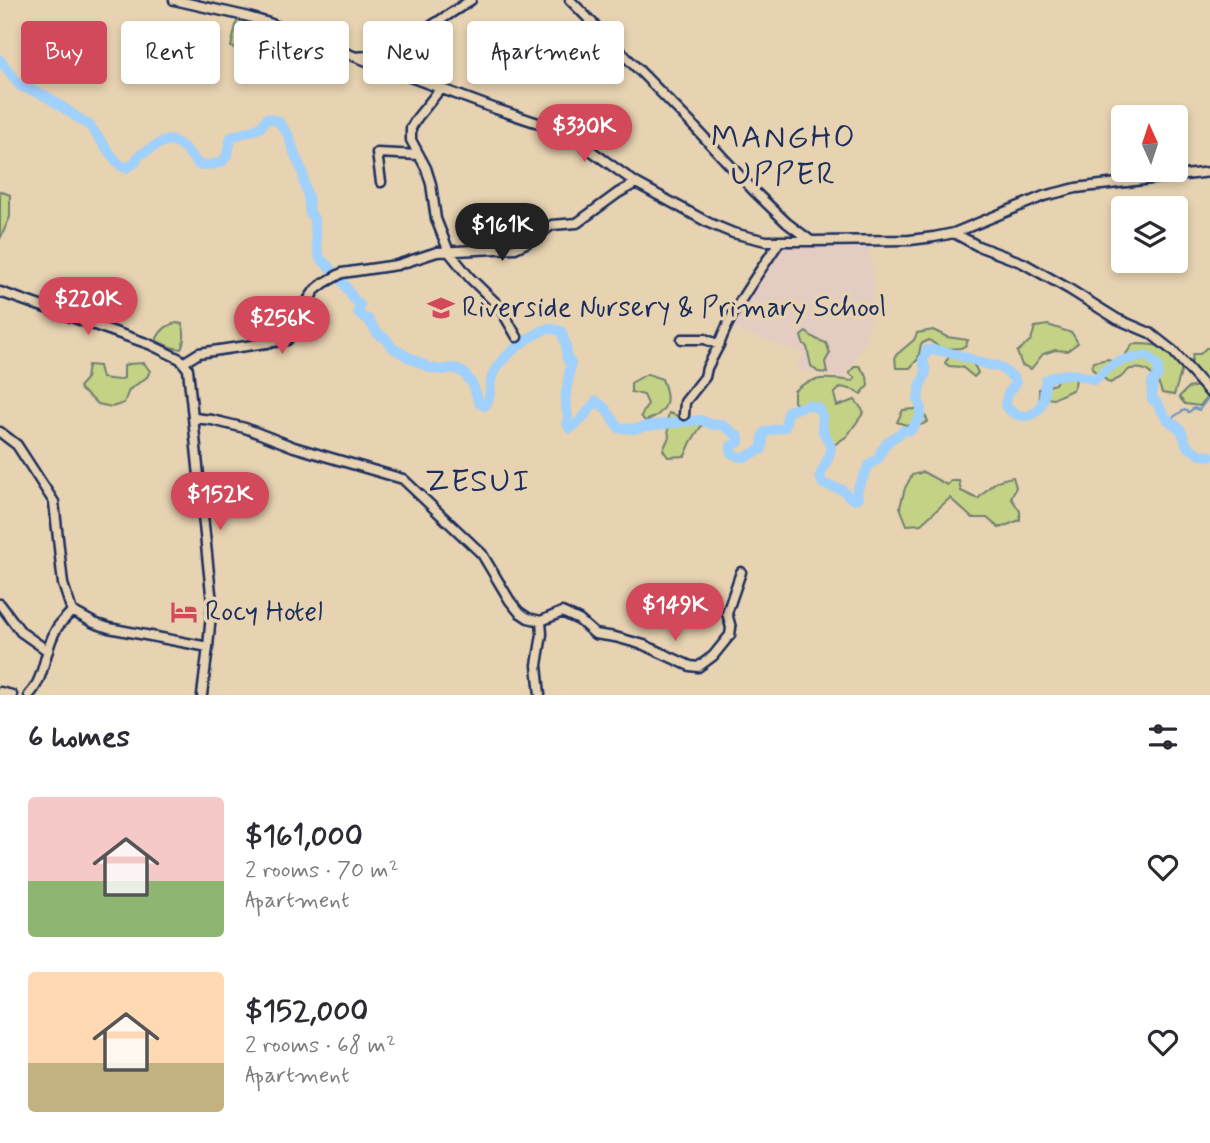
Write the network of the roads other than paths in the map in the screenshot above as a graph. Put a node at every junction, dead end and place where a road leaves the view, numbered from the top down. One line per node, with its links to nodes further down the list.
1 (174, 0): 4 (street)
2 (471, 0): 5 (street)
3 (570, 0): 12 (street)
4 (204, 4): 5 (street)
5 (356, 57): 6 (street)
6 (441, 88): 7 (street); 10 (street)
7 (419, 155): 9 (street); 14 (street)
8 (1210, 172): 11 (street)
9 (382, 182)
10 (636, 183): 13 (street); 14 (street)
11 (954, 233): 12 (street); 20 (street)
12 (811, 241): 13 (street)
13 (779, 242): 18 (street)
14 (449, 251): 16 (street); 19 (street)
15 (0, 292): 19 (street)
16 (517, 337)
17 (682, 339): 18 (street)
18 (719, 345): 21 (street)
19 (185, 366): 22 (street)
20 (1210, 393)
21 (684, 415)
22 (194, 418): 27 (street); 28 (street)
23 (0, 432): 26 (street)
24 (741, 572): 27 (street)
25 (0, 604): 29 (street)
26 (72, 611): 28 (street); 29 (street)
27 (541, 621): 34 (street)
28 (208, 647): 33 (street)
29 (48, 652): 32 (street)
30 (0, 692): 31 (street)
31 (12, 695)
32 (29, 695)
33 (201, 695)
34 (540, 695)

